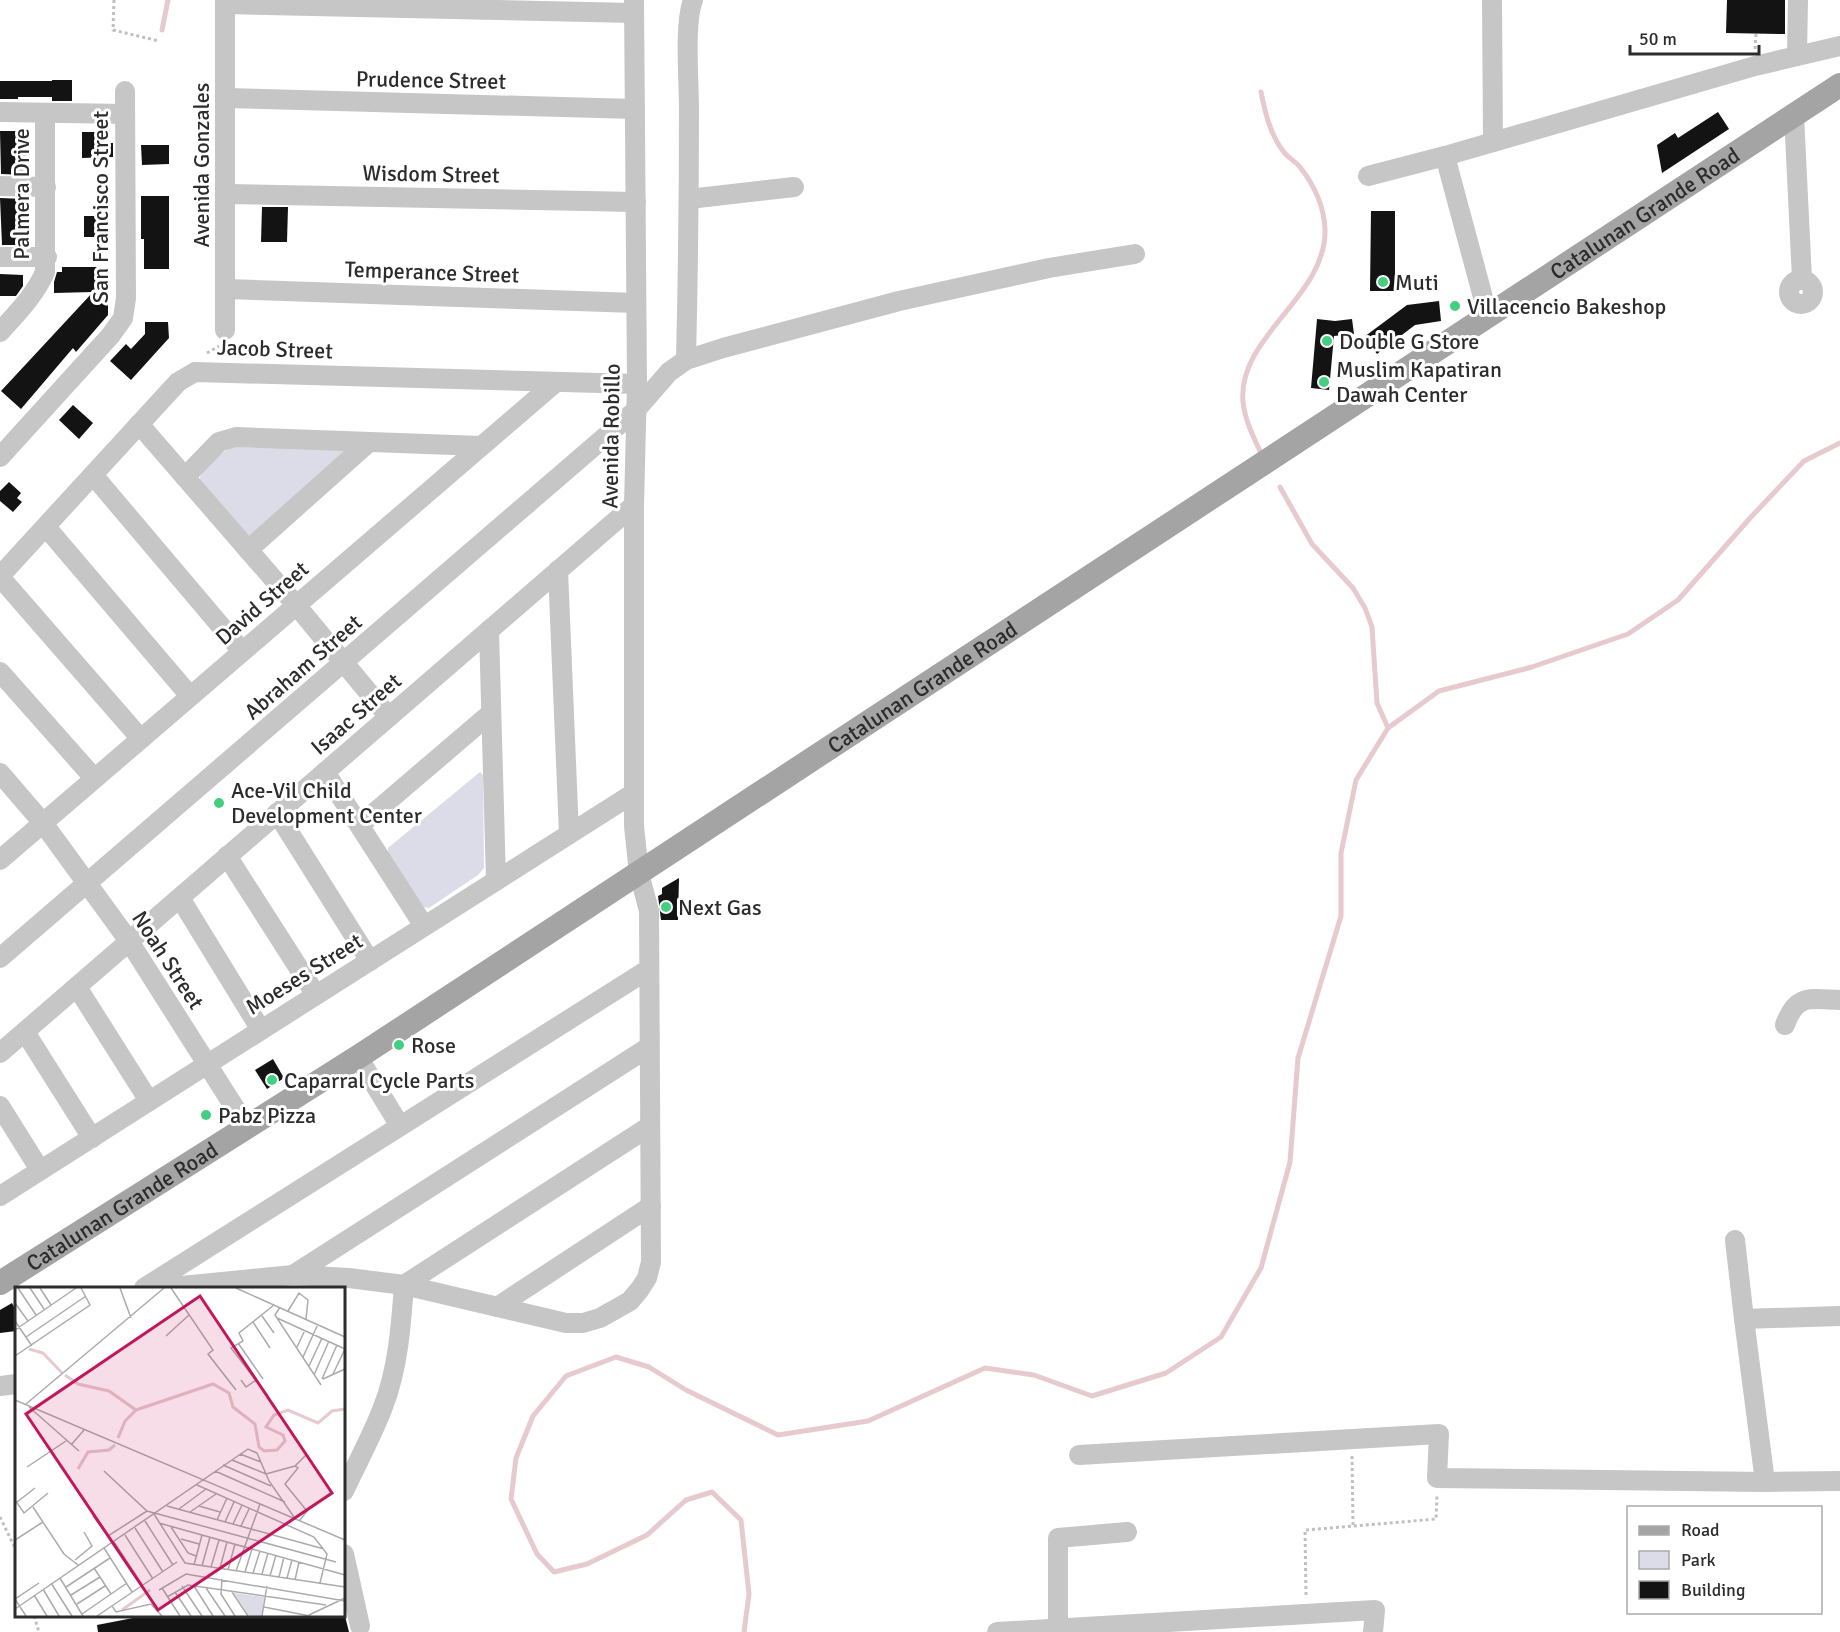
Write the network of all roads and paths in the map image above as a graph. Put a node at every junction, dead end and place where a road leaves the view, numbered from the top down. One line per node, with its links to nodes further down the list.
1 (114, 0): 7 (path)
2 (693, 0): 25 (street)
3 (1492, 0): 18 (street)
4 (1798, 0): 9 (street)
5 (225, 2): 6 (street); 12 (street, Avenida Gonzales)
6 (634, 7): 13 (street, Avenida Robillo)
7 (159, 41)
8 (1840, 46): 9 (street)
9 (1797, 54): 18 (street)
10 (1840, 85): 17 (main road, Catalunan Grande Road)
11 (125, 91): 16 (street, San Francisco Street)
12 (225, 98): 13 (street, Prudence Street); 24 (street, Avenida Gonzales)
13 (635, 109): 26 (street, Avenida Robillo)
14 (0, 112): 15 (street)
15 (45, 113): 16 (street); 22 (street, Palmera Drive)
16 (125, 114): 44 (street, San Francisco Street)
17 (1794, 115): 30 (street); 33 (main road, Catalunan Grande Road)
18 (1493, 142): 19 (street)
19 (1444, 156): 20 (street); 33 (street)
20 (1368, 176)
21 (0, 186): 22 (street)
22 (46, 187): 29 (street, Palmera Drive)
23 (794, 187): 25 (street)
24 (225, 194): 26 (street, Wisdom Street); 31 (street, Avenida Gonzales)
25 (689, 199): 36 (street)
26 (636, 202): 32 (street, Avenida Robillo)
27 (1135, 254): 36 (street)
28 (0, 257): 29 (street)
29 (47, 257): 35 (street, Palmera Drive)
30 (1802, 279)
31 (226, 289): 32 (street, Temperance Street); 34 (street, Avenida Gonzales)
32 (636, 303): 39 (street, Avenida Robillo)
33 (1488, 316): 71 (main road, Catalunan Grande Road)
34 (225, 330): 37 (path)
35 (0, 332)
36 (686, 360): 40 (street, Abraham Street)
37 (195, 372): 38 (street, Jacob Street); 41 (street, Jacob Street)
38 (555, 383): 39 (street, Jacob Street); 43 (street, David Street)
39 (637, 384): 40 (street, Avenida Robillo)
40 (636, 410): 47 (street, Avenida Robillo); 55 (street, Abraham Street)
41 (139, 424): 45 (street, Jacob Street); 46 (street)
42 (369, 442): 43 (street); 46 (street); 49 (street)
43 (481, 446): 52 (street, David Street)
44 (0, 457)
45 (93, 475): 48 (street, Jacob Street); 54 (street)
46 (185, 477): 49 (street)
47 (634, 504): 50 (street, Isaac Street); 64 (street, Avenida Robillo)
48 (46, 526): 51 (street, Jacob Street); 57 (street)
49 (249, 550): 52 (street)
50 (558, 570): 53 (street, Isaac Street); 68 (street)
51 (0, 576): 60 (street)
52 (296, 605): 54 (street, David Street); 55 (street)
53 (489, 630): 58 (street); 59 (street, Isaac Street)
54 (242, 651): 57 (street, David Street)
55 (345, 663): 59 (street); 73 (street, Abraham Street)
56 (0, 672): 63 (street)
57 (190, 696): 60 (street, David Street)
58 (491, 713): 67 (street); 72 (street)
59 (389, 717): 62 (street, Isaac Street)
60 (141, 739): 63 (street, David Street)
61 (0, 772): 66 (street, Noah Street)
62 (325, 772): 65 (street, Isaac Street); 67 (street)
63 (94, 778): 66 (street, David Street)
64 (634, 793): 68 (street, Moeses Street); 71 (street, Avenida Robillo)
65 (277, 813): 69 (street, Isaac Street); 78 (street)
66 (43, 823): 70 (street, David Street); 73 (street, Noah Street)
67 (360, 825): 75 (street)
68 (569, 834): 72 (street, Moeses Street)
69 (227, 856): 74 (street, Isaac Street); 81 (street)
70 (0, 860)
71 (639, 873): 79 (street, Avenida Robillo); 88 (main road, Catalunan Grande Road)
72 (496, 881): 75 (street, Moeses Street)
73 (87, 883): 76 (street, Noah Street); 77 (street, Abraham Street)
74 (180, 898): 76 (street, Isaac Street); 84 (street)
75 (424, 926): 78 (street, Moeses Street)
76 (129, 941): 80 (street, Isaac Street); 89 (street, Noah Street)
77 (0, 958)
78 (370, 961): 81 (street, Moeses Street)
79 (649, 969): 86 (street, Avenida Robillo); 92 (street)
80 (77, 987): 85 (street, Isaac Street); 90 (street)
81 (316, 995): 84 (street, Moeses Street)
82 (1840, 1000): 83 (street)
83 (1785, 1025)
84 (261, 1030): 89 (street, Moeses Street)
85 (25, 1032): 87 (street, Isaac Street); 95 (street)
86 (649, 1047): 93 (street, Avenida Robillo); 100 (street)
87 (0, 1053)
88 (358, 1057): 92 (street); 94 (main road, Catalunan Grande Road)
89 (207, 1064): 90 (street, Moeses Street); 94 (street, Noah Street)
90 (149, 1101): 95 (street, Moeses Street)
91 (0, 1106): 96 (street)
92 (400, 1126): 103 (street)
93 (650, 1126): 98 (street, Avenida Robillo); 102 (street)
94 (247, 1127): 101 (main road, Catalunan Grande Road)
95 (92, 1138): 96 (street, Moeses Street)
96 (40, 1170): 97 (street, Moeses Street)
97 (0, 1196)
98 (651, 1206): 105 (street); 105 (street, Avenida Robillo)
99 (1735, 1240): 107 (street)
100 (293, 1275): 102 (street, Avenida Robillo); 104 (street, Avenida Robillo)
101 (7, 1284)
102 (404, 1285): 105 (street, Avenida Robillo); 115 (street)
103 (146, 1287)
104 (171, 1287)
105 (498, 1307)
106 (1839, 1316): 107 (street)
107 (1743, 1319): 114 (street)
108 (15, 1384): 109 (street)
109 (0, 1386)
110 (1352, 1439): 111 (street); 112 (street); 117 (path)
111 (1079, 1455)
112 (1437, 1478): 114 (street); 117 (path)
113 (1840, 1481): 114 (street)
114 (1765, 1482)
115 (345, 1489)
116 (0, 1517): 119 (path)
117 (1353, 1526): 121 (path)
118 (1127, 1532): 124 (street)
119 (15, 1548)
120 (345, 1558): 123 (street)
121 (1306, 1613): 124 (street); 127 (street)
122 (34, 1617): 125 (path)
123 (360, 1626)
124 (1058, 1628): 126 (street)
125 (39, 1632)
126 (997, 1632)
127 (1373, 1632)

